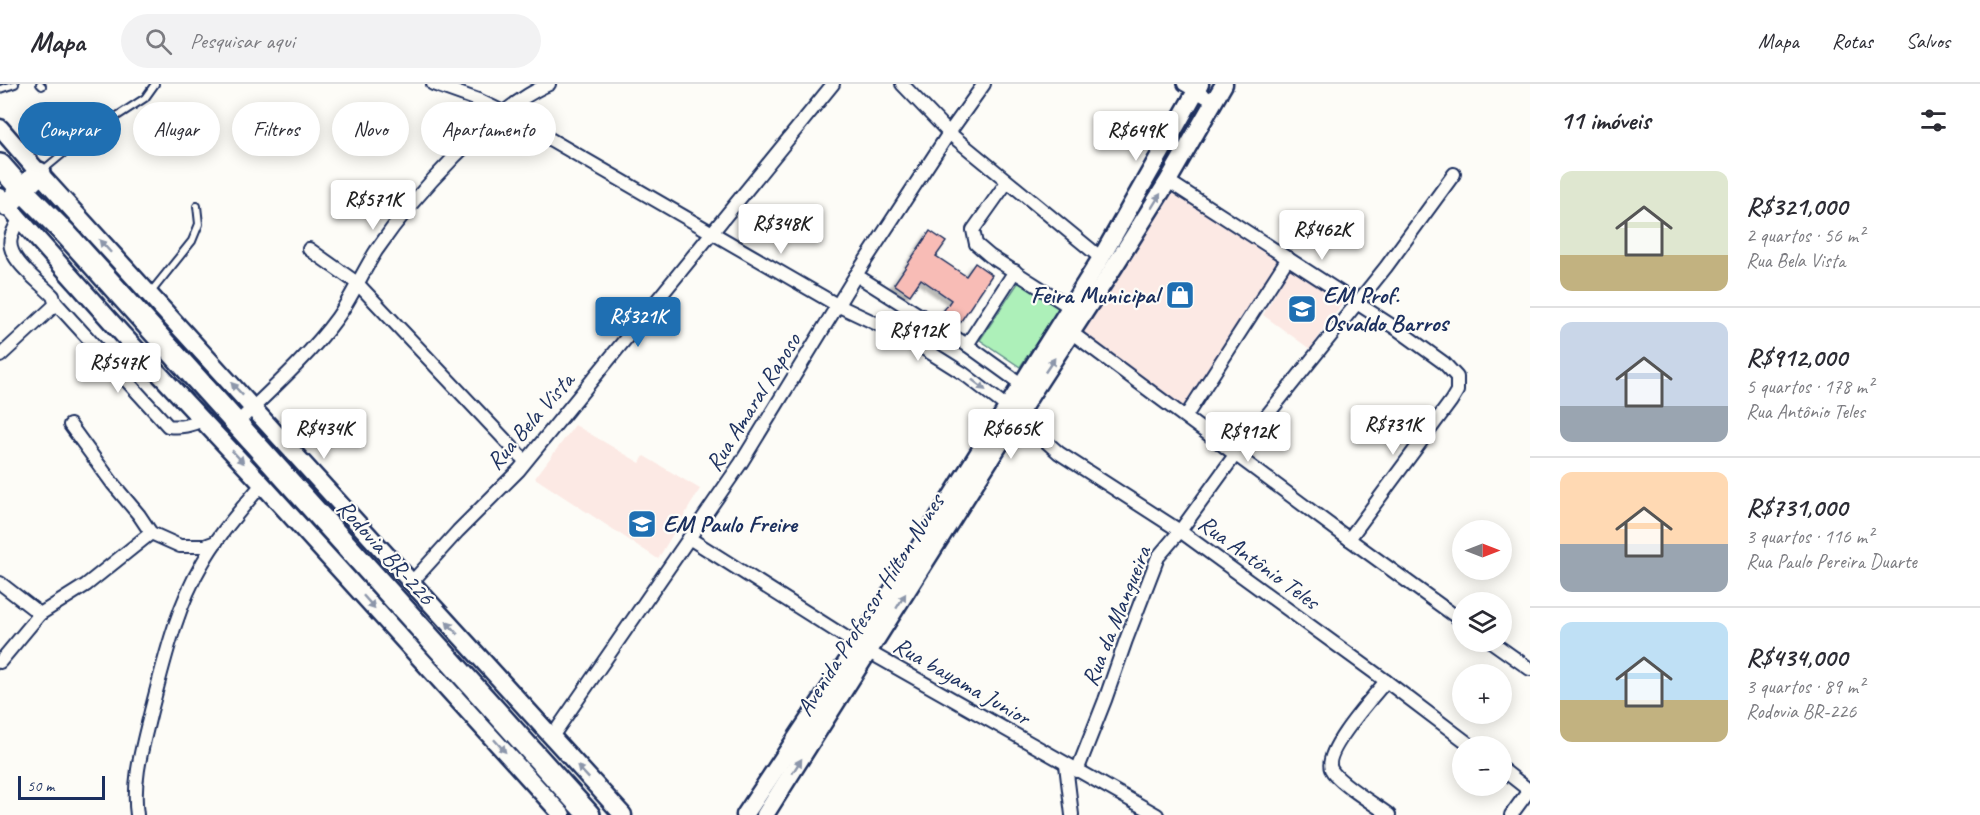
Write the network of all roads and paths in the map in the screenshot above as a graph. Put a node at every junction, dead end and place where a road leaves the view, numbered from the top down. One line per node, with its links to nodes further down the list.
1 (15, 84): 10 (lane)
2 (155, 84): 14 (lane)
3 (433, 84): 12 (street, Rua Antônio Teles)
4 (549, 84): 13 (street)
5 (833, 84): 28 (street, Rua Bela Vista)
6 (902, 84): 16 (street)
7 (984, 84): 16 (street, Rua Amaral Raposo)
8 (1224, 84): 11 (main road, Avenida Professor Hilton Nunes)
9 (1193, 86): 11 (street); 31 (main road, Avenida Professor Hilton Nunes)
10 (0, 89)
11 (1213, 101): 23 (main road, Avenida Professor Hilton Nunes)
12 (482, 102)
13 (519, 102)
14 (121, 114)
15 (0, 128): 21 (main road)
16 (949, 133): 24 (street); 33 (street, Rua Amaral Raposo)
17 (556, 143): 28 (street, Rua Antônio Teles)
18 (60, 156): 21 (lane)
19 (458, 156): 34 (street)
20 (0, 165): 25 (highway, Rodovia BR-226)
21 (39, 173): 25 (highway); 35 (main road, one-way to 21)
22 (1454, 174): 37 (street, Rua da Mangueira)
23 (1168, 181): 30 (street); 31 (main road, Avenida Professor Hilton Nunes, one-way to 23)
24 (1007, 182): 31 (street); 32 (street)
25 (22, 190): 27 (highway); 50 (highway, Rodovia BR-226)
26 (197, 206): 35 (lane)
27 (9, 207): 36 (street); 49 (main road)
28 (711, 233): 38 (street, Rua Antônio Teles); 53 (street, Rua Bela Vista)
29 (309, 249): 34 (street)
30 (1288, 258): 37 (street); 48 (street)
31 (1108, 262): 39 (main road, Avenida Professor Hilton Nunes)
32 (1015, 271): 39 (street); 43 (street)
33 (856, 275): 38 (street, Rua Amaral Raposo); 40 (street)
34 (357, 283): 46 (street); 53 (street)
35 (150, 294): 46 (main road, one-way to 35)
36 (55, 302): 44 (street); 49 (street)
37 (1357, 303): 52 (street, Rua da Mangueira); 58 (street)
38 (837, 305): 42 (street, Rua Antônio Teles); 57 (street, Rua Amaral Raposo)
39 (1077, 311): 41 (main road, Avenida Professor Hilton Nunes); 45 (main road, Avenida Professor Hilton Nunes)
40 (922, 316): 42 (street); 43 (street)
41 (1072, 333): 45 (main road, Avenida Professor Hilton Nunes, one-way to 41); 48 (street)
42 (907, 338): 47 (street, Rua Antônio Teles, one-way to 47)
43 (967, 345): 45 (street)
44 (0, 356)
45 (1026, 389): 47 (main road, Avenida Professor Hilton Nunes)
46 (253, 407): 50 (street); 61 (main road)
47 (1012, 412): 55 (street, Rua Antônio Teles); 64 (main road, Avenida Professor Hilton Nunes)
48 (1186, 416): 52 (street)
49 (203, 420): 54 (main road, one-way to 54)
50 (236, 424): 76 (highway, Rodovia BR-226)
51 (70, 425): 56 (street)
52 (1235, 455): 55 (street, Rua da Mangueira); 58 (street)
53 (525, 461): 61 (street, Rua Bela Vista)
54 (262, 484): 59 (street); 75 (main road, one-way to 75)
55 (1180, 531): 68 (street, Rua Antônio Teles); 71 (street, Rua da Mangueira)
56 (151, 533): 59 (street); 62 (street)
57 (689, 538): 64 (street, Rua bayama Junior); 70 (street, Rua Amaral Raposo)
58 (1349, 539): 63 (street)
59 (216, 542): 74 (street)
60 (0, 583): 62 (street)
61 (411, 583): 70 (main road, one-way to 61)
62 (40, 614): 66 (street)
63 (1452, 614)
64 (864, 649): 71 (street, Rua bayama Junior); 78 (main road, Avenida Professor Hilton Nunes); 79 (main road, Avenida Professor Hilton Nunes, one-way to 64)
65 (1506, 652): 67 (street)
66 (0, 662)
67 (1530, 669)
68 (1386, 681): 69 (street, Rua Antônio Teles); 82 (street)
69 (1458, 736)
70 (551, 738): 77 (main road, one-way to 70)
71 (1071, 768): 80 (street, Rua da Mangueira); 81 (street, Rua bayama Junior)
72 (1512, 776): 73 (street)
73 (1530, 790): 83 (street)
74 (137, 815)
75 (562, 815)
76 (589, 815)
77 (623, 815)
78 (745, 815)
79 (765, 815)
80 (1072, 815)
81 (1157, 815)
82 (1389, 815)
83 (1511, 815)

